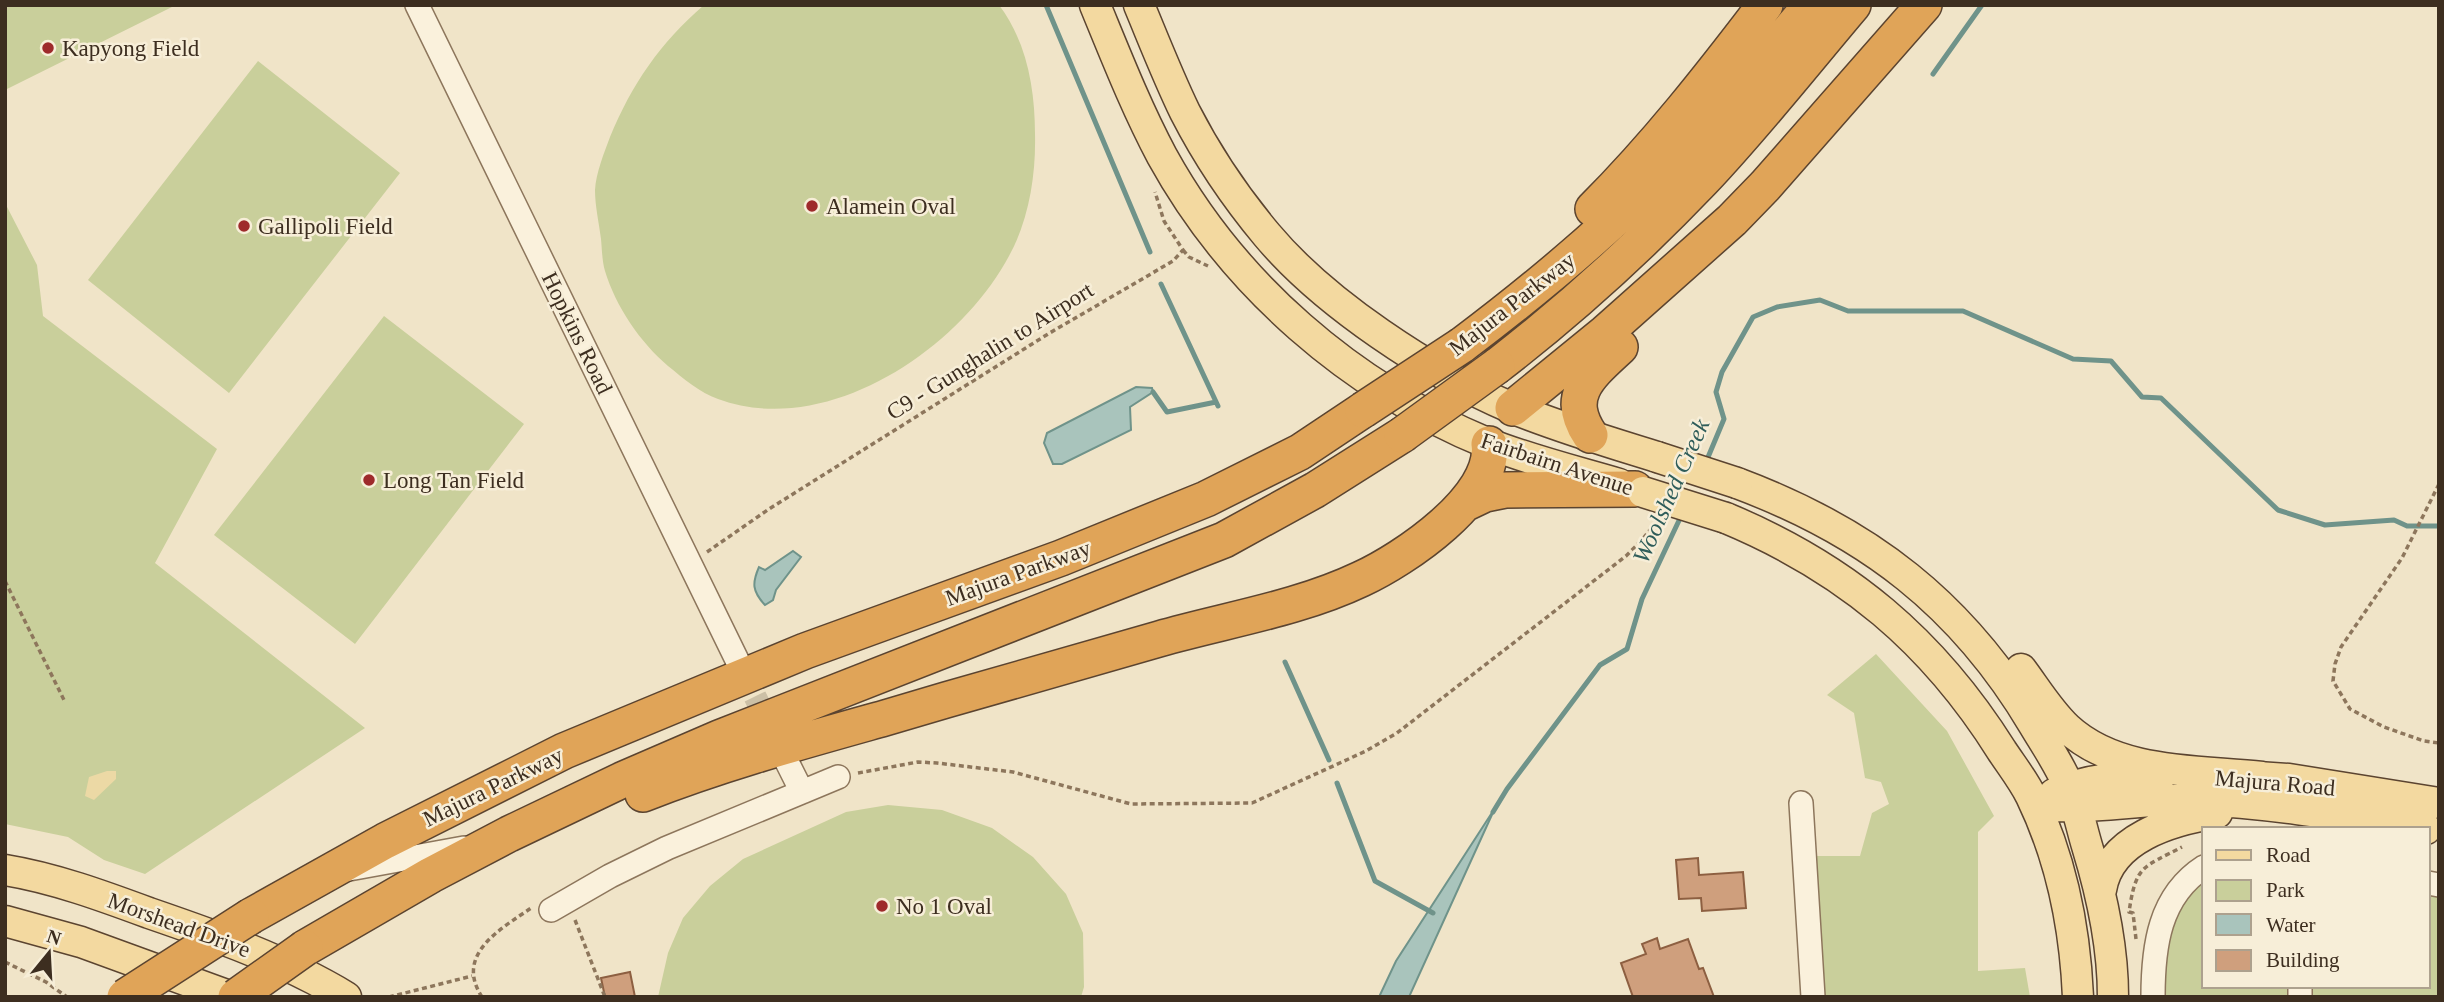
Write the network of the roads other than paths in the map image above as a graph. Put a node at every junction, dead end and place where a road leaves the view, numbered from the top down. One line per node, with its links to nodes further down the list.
1 (417, 5): 17 (street, Hopkins Road)
2 (1094, 5): 12 (main road, Fairbairn Avenue)
3 (1139, 5): 10 (main road, Fairbairn Avenue)
4 (1765, 5): 9 (highway)
5 (1811, 5): 9 (highway, Majura Parkway)
6 (1853, 5): 28 (highway, Majura Parkway, bridge)
7 (1924, 5): 8 (highway)
8 (1732, 220): 11 (highway); 13 (highway)
9 (1462, 345): 26 (highway, Majura Parkway, bridge)
10 (1435, 370): 11 (main road, Fairbairn Avenue); 12 (main road)
11 (1513, 408): 12 (main road); 13 (main road, Fairbairn Avenue)
12 (1486, 435): 14 (main road, Fairbairn Avenue); 15 (highway)
13 (1590, 435): 16 (main road, Fairbairn Avenue, bridge)
14 (1646, 499): 15 (highway); 25 (main road, Fairbairn Avenue, bridge)
15 (1464, 505): 33 (highway)
16 (1868, 547): 20 (main road); 22 (main road, Fairbairn Avenue)
17 (737, 660)
18 (786, 760): 21 (street)
19 (838, 777): 21 (street)
20 (2260, 791): 22 (main road, Majura Road); 24 (main road, Majura Road); 27 (main road, Majura Road); 34 (main road)
21 (802, 792): 35 (street)
22 (2073, 797): 25 (main road, Majura Road); 34 (main road, Fairbairn Avenue)
23 (1801, 803): 43 (street)
24 (2439, 803)
25 (2035, 804): 44 (main road, Fairbairn Avenue)
26 (434, 815): 29 (street); 32 (highway, Majura Parkway)
27 (2415, 827)
28 (493, 842): 29 (street); 33 (highway, Majura Parkway)
29 (398, 861): 32 (street); 36 (street)
30 (2202, 869): 46 (street)
31 (5, 870): 38 (main road, Morshead Drive)
32 (329, 872): 39 (highway, Majura Parkway, bridge)
33 (431, 875): 36 (highway, Majura Parkway)
34 (2101, 890): 45 (main road, Fairbairn Avenue)
35 (553, 904)
36 (352, 920): 40 (highway, Majura Parkway, bridge)
37 (5, 921): 40 (main road)
38 (251, 951): 41 (main road); 42 (main road, Morshead Drive)
39 (125, 997)
40 (234, 997)
41 (306, 997)
42 (346, 997)
43 (1813, 997)
44 (2078, 997)
45 (2113, 997)
46 (2152, 997)

